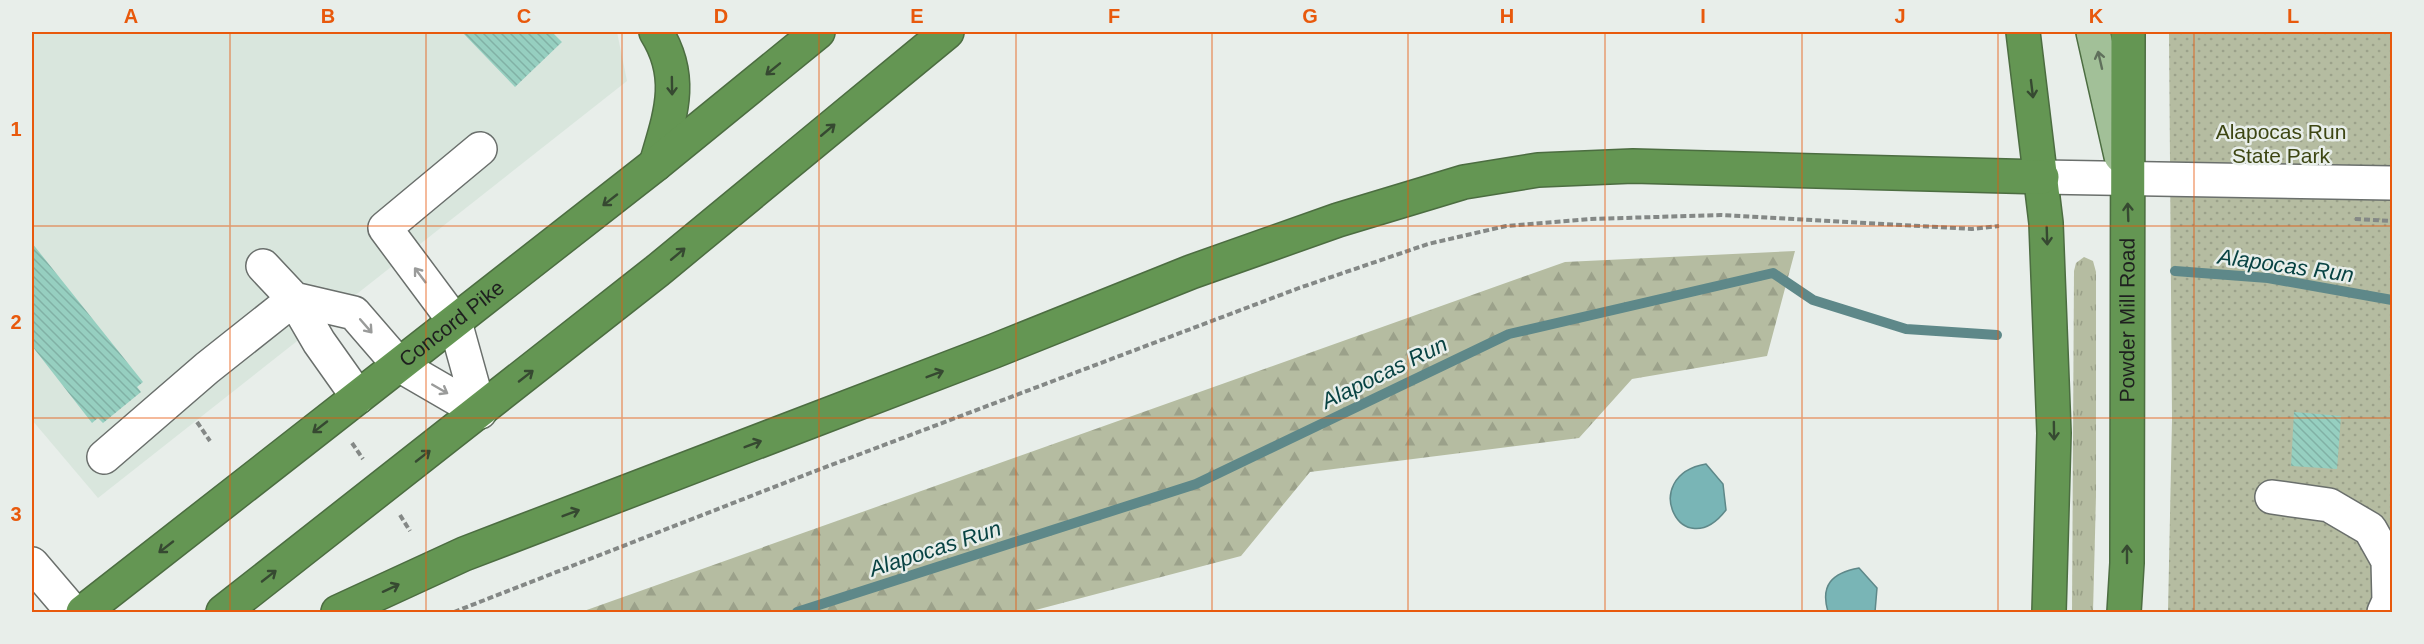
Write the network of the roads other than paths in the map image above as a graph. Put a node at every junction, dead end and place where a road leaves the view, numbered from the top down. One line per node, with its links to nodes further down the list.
1 (656, 32): 8 (highway, one-way to 8)
2 (818, 32): 8 (highway, Concord Pike, one-way to 8)
3 (947, 32): 17 (highway, one-way to 3)
4 (2023, 32): 9 (highway, one-way to 9)
5 (2093, 32): 10 (main road, Powder Mill Road, one-way to 5)
6 (2128, 32): 10 (highway)
7 (480, 149): 14 (street, one-way to 7)
8 (656, 164): 14 (highway, Concord Pike, one-way to 14)
9 (2042, 177): 10 (street); 24 (highway, one-way to 9); 25 (highway, one-way to 25)
10 (2126, 179): 11 (street); 26 (highway, Powder Mill Road, one-way to 10)
11 (2392, 183)
12 (263, 266): 13 (street)
13 (294, 299): 15 (street, one-way to 15); 16 (street); 18 (street)
14 (455, 322): 15 (highway, Concord Pike); 17 (street)
15 (399, 365): 16 (highway, Concord Pike); 17 (street, one-way to 17)
16 (358, 397): 22 (highway, Concord Pike, one-way to 22)
17 (480, 412): 23 (highway, one-way to 17)
18 (104, 457)
19 (2272, 497): 27 (street)
20 (32, 564): 21 (street)
21 (73, 612)
22 (83, 612)
23 (223, 612)
24 (338, 612)
25 (2049, 612)
26 (2124, 612)
27 (2384, 612)

